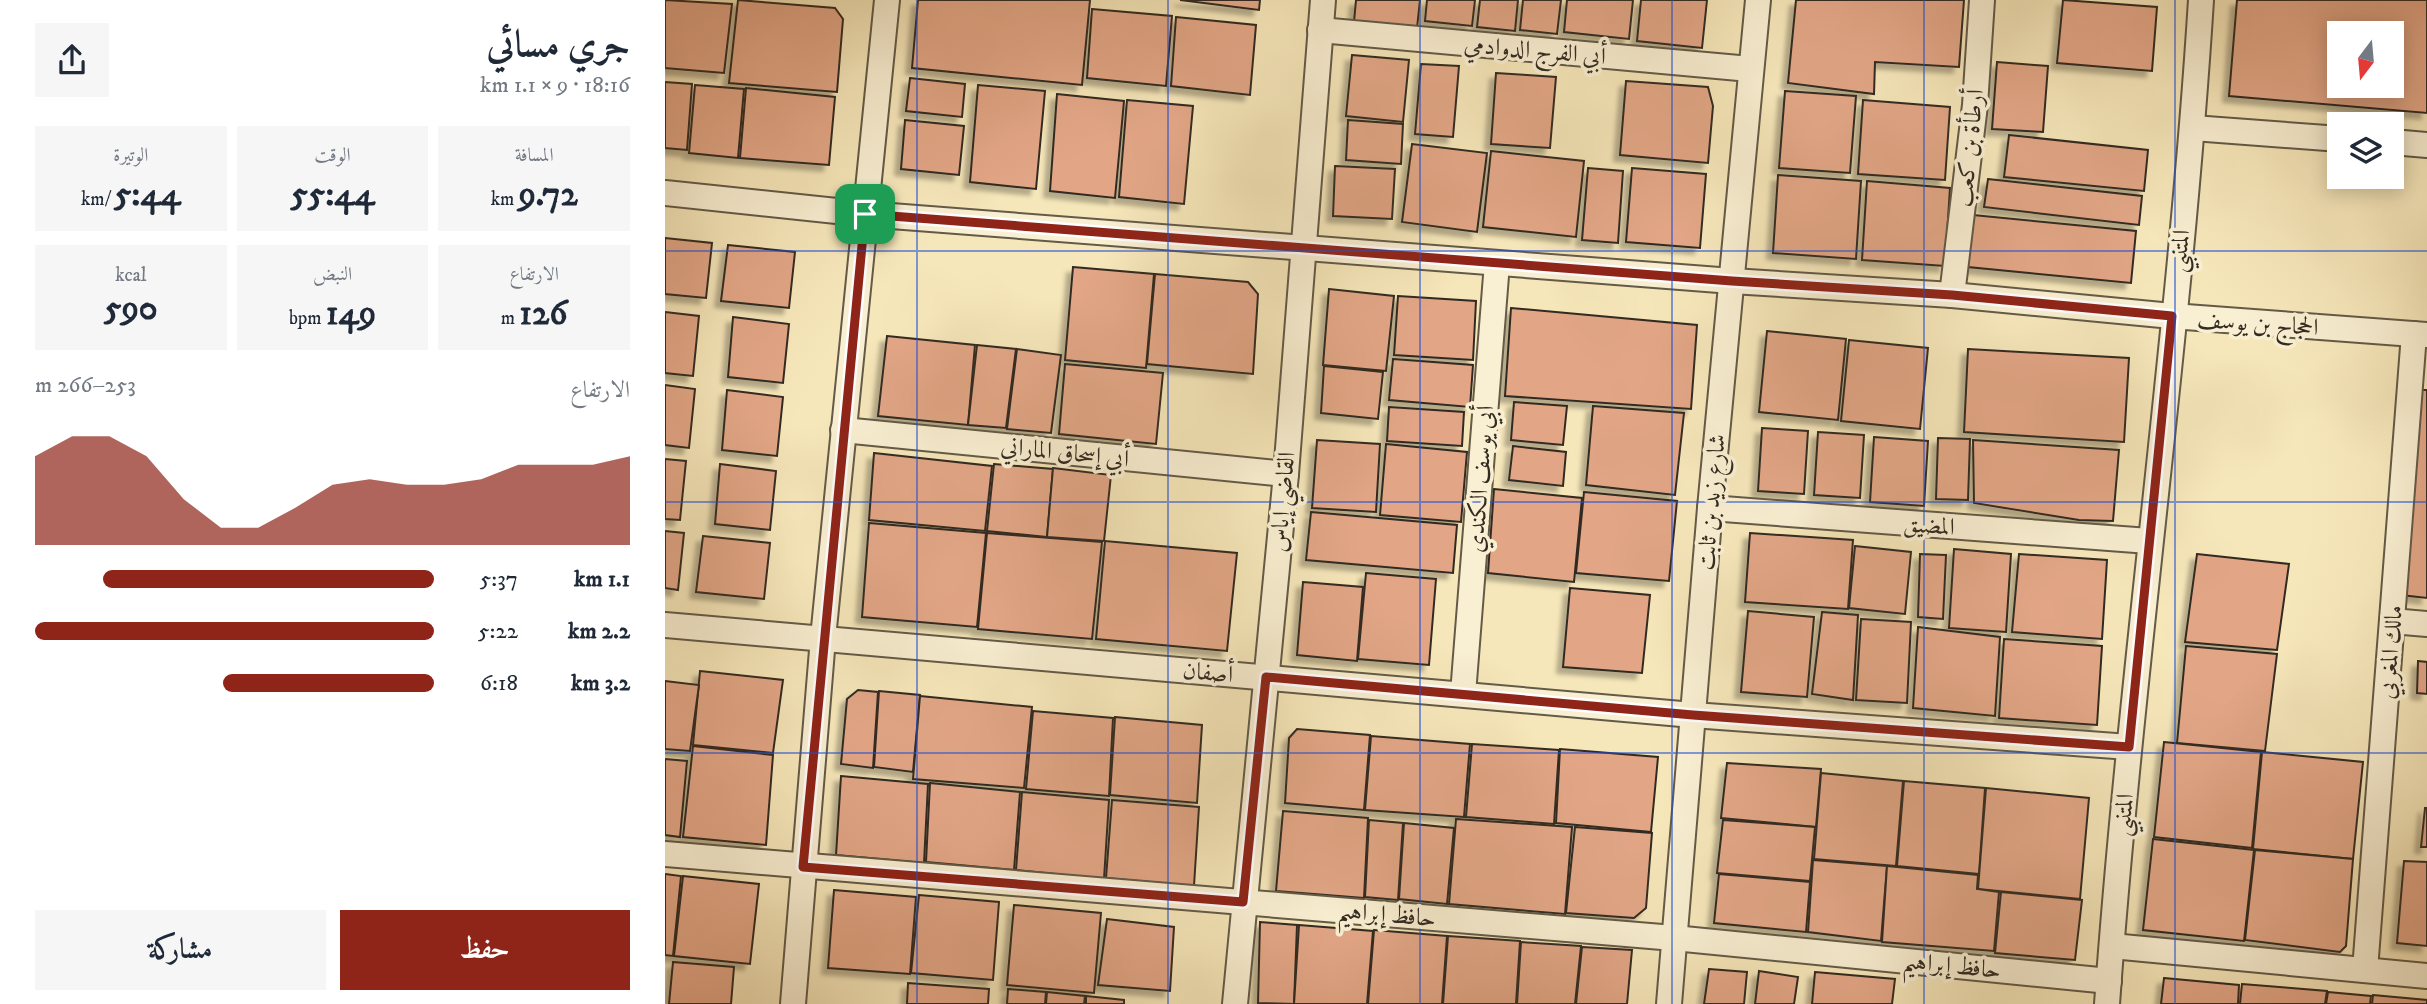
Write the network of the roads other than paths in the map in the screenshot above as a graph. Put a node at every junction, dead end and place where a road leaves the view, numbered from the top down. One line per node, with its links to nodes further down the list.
1 (887, 0): 13 (street)
2 (1323, 0): 6 (street, القاضي إياس)
3 (1758, 0): 7 (street, شارع زيد بن ثابت)
4 (1982, 0): 17 (street, أرطأة بن كعب)
5 (2201, 0): 8 (street, المتنبي)
6 (1320, 30): 7 (street, أبي الفرج الدوادمي); 14 (street, القاضي إياس)
7 (1750, 69): 16 (street, شارع زيد بن ثابت)
8 (2193, 128): 9 (street); 18 (street, المتنبي)
9 (2327, 138)
10 (2404, 143): 11 (street)
11 (2427, 145)
12 (665, 193): 13 (street, الحجاج بن يوسف)
13 (865, 214): 14 (street, الحجاج بن يوسف); 20 (street)
14 (1302, 248): 15 (street, الحجاج بن يوسف); 21 (street, القاضي إياس)
15 (1497, 263): 16 (street, الحجاج بن يوسف); 29 (street, أبي يوسف الكندي)
16 (1732, 281): 17 (street, الحجاج بن يوسف); 22 (street, شارع زيد بن ثابت)
17 (1952, 295): 18 (street, الحجاج بن يوسف)
18 (2172, 316): 19 (street, الحجاج بن يوسف); 23 (street, المتنبي)
19 (2421, 335): 24 (street, مالك المغربي)
20 (843, 430): 21 (street, أبي إسحاق الماراني); 27 (street)
21 (1286, 474): 28 (street, القاضي إياس)
22 (1710, 508): 23 (street, المضيق); 30 (street, شارع زيد بن ثابت)
23 (2149, 541): 31 (street, المتنبي)
24 (2392, 621): 25 (street); 37 (street, مالك المغربي)
25 (2427, 624)
26 (665, 625): 27 (street, أصفان)
27 (823, 638): 28 (street, أصفان); 33 (street)
28 (1266, 677): 29 (street, أصفان); 34 (street, القاضي إياس)
29 (1463, 694): 30 (street, أصفان)
30 (1693, 715): 31 (street, أصفان); 35 (street, شارع زيد بن ثابت)
31 (2129, 747): 36 (street, المتنبي)
32 (665, 854): 33 (street, حافظ إبراهيم)
33 (803, 867): 34 (street, حافظ إبراهيم); 40 (street)
34 (1243, 902): 35 (street, حافظ إبراهيم); 41 (street, القاضي إياس)
35 (1674, 938): 39 (street, حافظ إبراهيم); 42 (street, شارع زيد بن ثابت)
36 (2112, 946): 37 (street); 39 (street, المتنبي)
37 (2365, 970): 38 (street)
38 (2427, 976)
39 (2108, 992)
40 (793, 1004)
41 (1235, 1004)
42 (1669, 1004)

